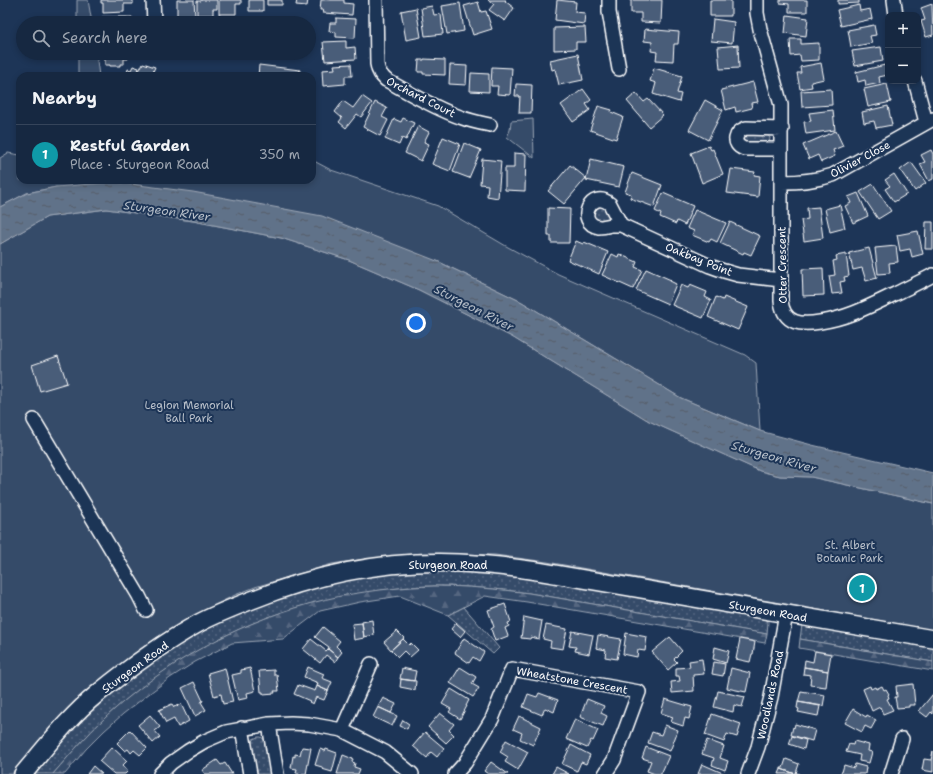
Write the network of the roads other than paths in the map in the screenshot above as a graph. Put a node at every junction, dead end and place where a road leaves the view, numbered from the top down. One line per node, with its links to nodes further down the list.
1 (153, 0): 7 (street)
2 (376, 0): 11 (street, Orchard Court)
3 (609, 0): 8 (street)
4 (757, 0): 12 (street, Otter Crescent)
5 (894, 0): 6 (street)
6 (896, 12)
7 (154, 16)
8 (619, 69)
9 (916, 84): 10 (street)
10 (930, 120): 14 (street, Olivier Close)
11 (490, 125)
12 (782, 129): 13 (street, Otter Crescent); 13 (street)
13 (781, 149): 14 (street, Otter Crescent)
14 (781, 182): 17 (street, Otter Crescent)
15 (621, 225): 17 (street, Oakbay Point)
16 (933, 275): 17 (street, Otter Crescent)
17 (781, 280)
18 (34, 420): 19 (street)
19 (146, 610)
20 (786, 614): 21 (main road, Sturgeon Road); 27 (main road, Sturgeon Road); 34 (street, Woodlands Road)
21 (933, 639)
22 (371, 664): 25 (street)
23 (269, 724): 24 (street); 25 (street); 30 (street)
24 (242, 728): 28 (street); 29 (street)
25 (342, 730): 31 (street)
26 (902, 738): 35 (street)
27 (23, 774)
28 (160, 774)
29 (250, 774)
30 (277, 774)
31 (412, 774)
32 (455, 774): 33 (street, Wheatstone Crescent)
33 (605, 774)
34 (748, 774)
35 (891, 774)

